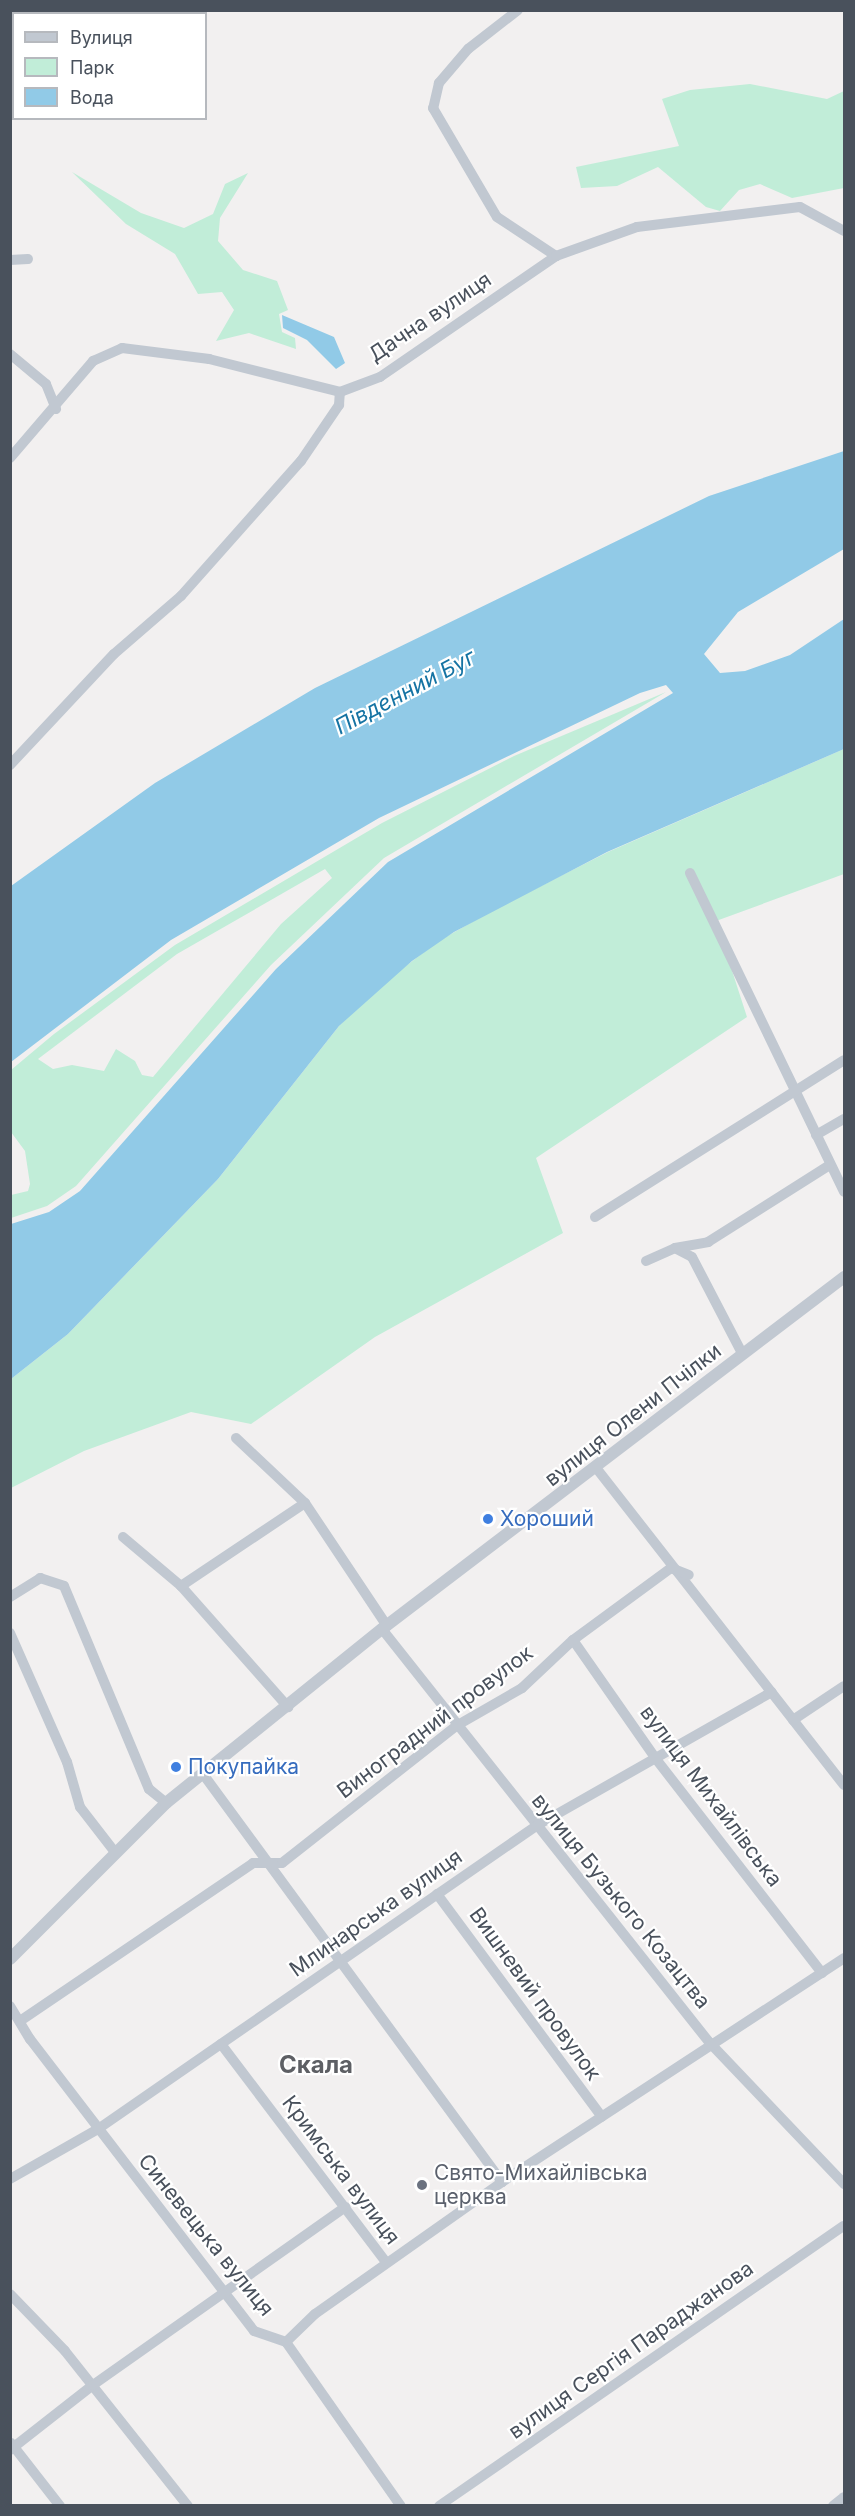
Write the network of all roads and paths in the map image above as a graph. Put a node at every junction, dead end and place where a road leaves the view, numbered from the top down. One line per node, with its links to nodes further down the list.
1 (518, 10): 3 (street)
2 (844, 231): 3 (street, Дачна вулиця)
3 (556, 256): 7 (street, Дачна вулиця)
4 (28, 259): 5 (street)
5 (10, 260)
6 (10, 354): 8 (street)
7 (340, 392): 8 (street); 10 (street)
8 (57, 410): 9 (street)
9 (10, 459)
10 (10, 765)
11 (690, 873): 13 (street)
12 (844, 1060): 13 (street)
13 (793, 1091): 15 (street); 18 (street)
14 (844, 1119): 15 (street)
15 (816, 1135): 16 (street)
16 (830, 1165): 17 (street); 19 (street)
17 (844, 1192)
18 (595, 1217)
19 (675, 1248): 20 (street); 22 (street)
20 (646, 1261)
21 (844, 1277): 22 (street, вулиця Олени Пчілки)
22 (743, 1355): 24 (street, вулиця Олени Пчілки)
23 (236, 1438): 25 (street)
24 (597, 1469): 27 (street); 31 (street, вулиця Олени Пчілки)
25 (305, 1503): 29 (street); 31 (street)
26 (123, 1537): 29 (street)
27 (671, 1568): 28 (street); 33 (street, Виноградний провулок); 35 (street)
28 (689, 1575)
29 (181, 1586): 36 (street)
30 (10, 1597): 42 (street)
31 (384, 1628): 36 (street, вулиця Олени Пчілки); 38 (street, вулиця Бузького Козацтва)
32 (10, 1633): 44 (street)
33 (573, 1640): 38 (street, Виноградний провулок); 39 (street, вулиця Михайлівська)
34 (844, 1686): 37 (street)
35 (772, 1692): 37 (street); 39 (street, Млинарська вулиця)
36 (288, 1707): 40 (street, вулиця Олени Пчілки)
37 (793, 1720): 41 (street)
38 (456, 1726): 43 (street, вулиця Бузького Козацтва); 45 (street, Виноградний провулок)
39 (656, 1759): 43 (street, Млинарська вулиця); 50 (street, вулиця Михайлівська)
40 (203, 1774): 42 (street, вулиця Олени Пчілки); 45 (street)
41 (844, 1785)
42 (166, 1803): 44 (street, вулиця Олени Пчілки)
43 (536, 1826): 46 (street, Млинарська вулиця); 53 (street, вулиця Бузького Козацтва)
44 (114, 1851): 48 (street, вулиця Олени Пчілки)
45 (267, 1863): 49 (street); 52 (street, Виноградний провулок)
46 (438, 1894): 49 (street, Млинарська вулиця); 55 (street, Вишневий провулок)
47 (844, 1958): 50 (street)
48 (10, 1959)
49 (340, 1962): 54 (street, Млинарська вулиця); 58 (street)
50 (822, 1973): 53 (street)
51 (10, 2006): 52 (street, Синевецька вулиця)
52 (20, 2021): 56 (street, Синевецька вулиця)
53 (709, 2042): 55 (street); 59 (street, вулиця Бузького Козацтва)
54 (221, 2044): 56 (street, Млинарська вулиця); 60 (street, Кримська вулиця)
55 (602, 2118): 58 (street)
56 (98, 2129): 57 (street, Млинарська вулиця); 64 (street, Синевецька вулиця)
57 (10, 2179)
58 (502, 2182): 62 (street)
59 (844, 2184)
60 (345, 2207): 62 (street, Кримська вулиця); 64 (street)
61 (844, 2226): 72 (street, вулиця Сергія Параджанова)
62 (386, 2262): 65 (street)
63 (10, 2294): 66 (street)
64 (228, 2294): 65 (street, Синевецька вулиця); 66 (street)
65 (286, 2342): 71 (street)
66 (93, 2385): 67 (street); 70 (street)
67 (12, 2447): 69 (street)
68 (844, 2497): 73 (street)
69 (60, 2505)
70 (188, 2505)
71 (401, 2505)
72 (439, 2505)
73 (833, 2505)

